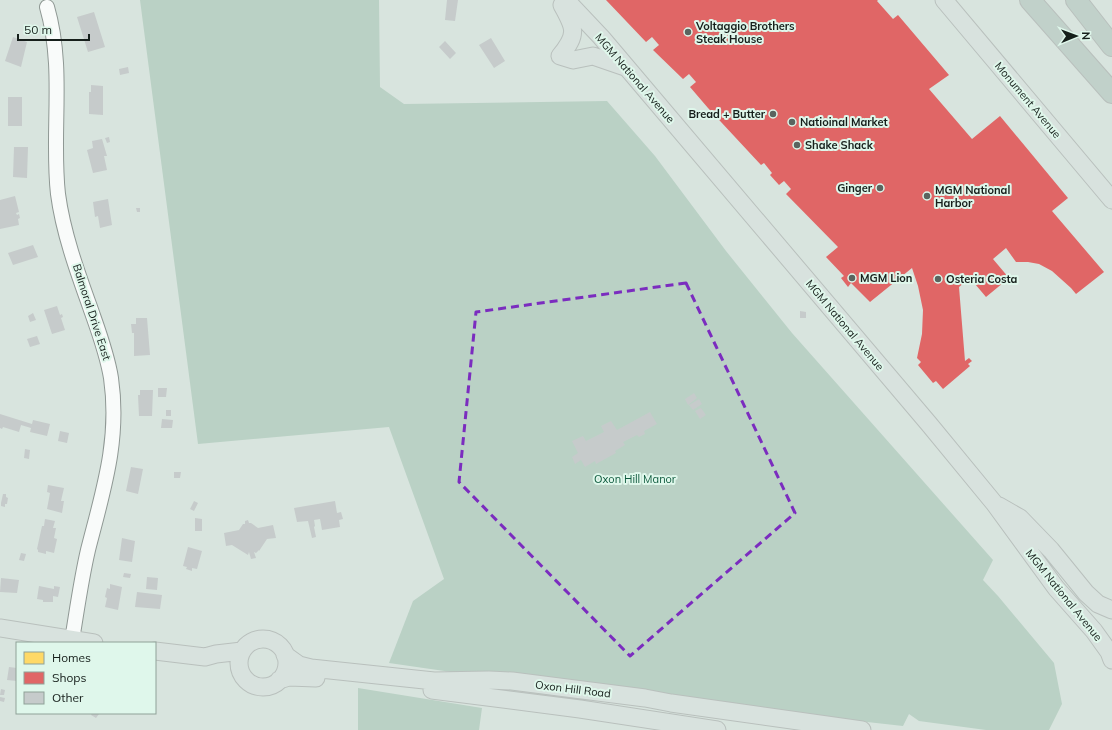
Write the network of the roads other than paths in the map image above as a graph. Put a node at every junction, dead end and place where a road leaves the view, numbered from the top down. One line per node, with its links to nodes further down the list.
1 (559, 0): 11 (main road)
2 (566, 0): 11 (main road, MGM National Avenue)
3 (944, 0): 14 (main road, Monument Avenue)
4 (1030, 0): 13 (highway)
5 (1047, 0): 12 (highway)
6 (1076, 0): 10 (highway)
7 (1084, 0): 9 (highway)
8 (47, 7): 18 (street, Balmoral Drive East)
9 (1112, 30)
10 (1112, 46)
11 (627, 68): 15 (main road, MGM National Avenue)
12 (1112, 89)
13 (1112, 93)
14 (1112, 200)
15 (994, 502): 16 (main road); 23 (main road, MGM National Avenue)
16 (1112, 610)
17 (0, 628): 18 (main road)
18 (72, 640): 19 (main road)
19 (87, 642)
20 (156, 651): 24 (main road)
21 (242, 651): 22 (main road); 24 (main road); 25 (main road)
22 (285, 655): 27 (main road); 29 (main road, Oxon Hill Road)
23 (1110, 656): 26 (main road)
24 (205, 657): 25 (main road)
25 (240, 671): 27 (main road)
26 (1112, 672)
27 (279, 680): 28 (main road, Oxon Hill Road)
28 (717, 730)
29 (862, 730)

